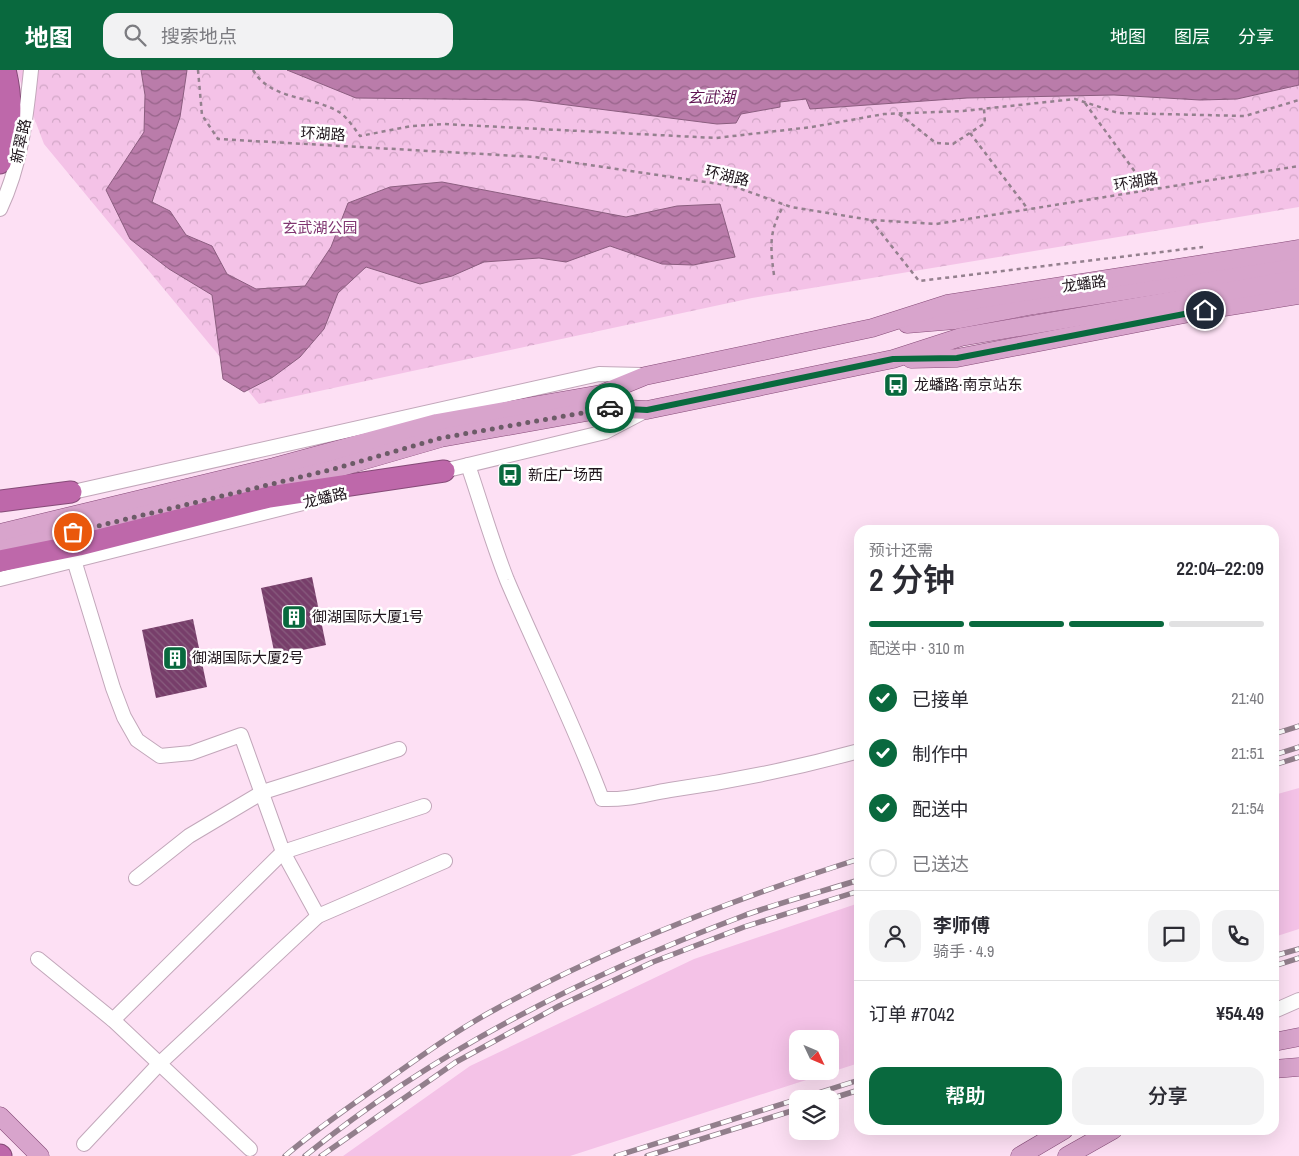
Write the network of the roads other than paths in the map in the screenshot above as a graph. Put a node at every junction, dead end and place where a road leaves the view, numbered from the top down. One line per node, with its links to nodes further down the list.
1 (5, 70): 3 (highway)
2 (31, 70): 4 (street, 新翠路)
3 (0, 163)
4 (0, 209)
5 (1299, 249): 11 (main road, 龙蟠路)
6 (1299, 263): 11 (main road, 龙蟠路)
7 (1299, 279): 9 (main road, 龙蟠路)
8 (1299, 285): 9 (main road)
9 (1228, 290): 12 (main road, 龙蟠路)
10 (1299, 295): 12 (main road, 龙蟠路)
11 (872, 328): 13 (main road, 龙蟠路)
12 (893, 359): 15 (main road, 龙蟠路)
13 (645, 376): 14 (main road, 龙蟠路); 18 (street, 龙蟠路)
14 (605, 401): 15 (main road, 龙蟠路); 21 (main road, 龙蟠路); 22 (main road, 龙蟠路)
15 (647, 410): 16 (street, 龙蟠路)
16 (468, 465): 17 (street, 龙蟠路); 27 (street)
17 (444, 471): 23 (street, 龙蟠路); 24 (highway)
18 (71, 492): 19 (highway); 20 (street, 龙蟠路)
19 (0, 501)
20 (0, 509)
21 (0, 533)
22 (0, 550)
23 (74, 560): 25 (street, 龙蟠路); 28 (street)
24 (0, 561)
25 (0, 579)
26 (399, 749): 28 (street)
27 (854, 752)
28 (263, 792): 30 (street); 32 (street)
29 (424, 806): 30 (street)
30 (283, 852): 33 (street); 37 (street)
31 (445, 861): 33 (street)
32 (136, 878)
33 (318, 916): 40 (street)
34 (38, 959): 37 (street)
35 (1299, 1000): 36 (street)
36 (1279, 1009)
37 (113, 1020): 40 (street)
38 (1299, 1037): 39 (main road)
39 (1279, 1041)
40 (159, 1064): 46 (street); 47 (street)
41 (1299, 1067): 42 (main road)
42 (1279, 1069)
43 (0, 1116): 48 (main road)
44 (1056, 1135): 49 (main road)
45 (1104, 1135): 50 (main road)
46 (84, 1144)
47 (250, 1149)
48 (40, 1156)
49 (1020, 1156)
50 (1067, 1156)

